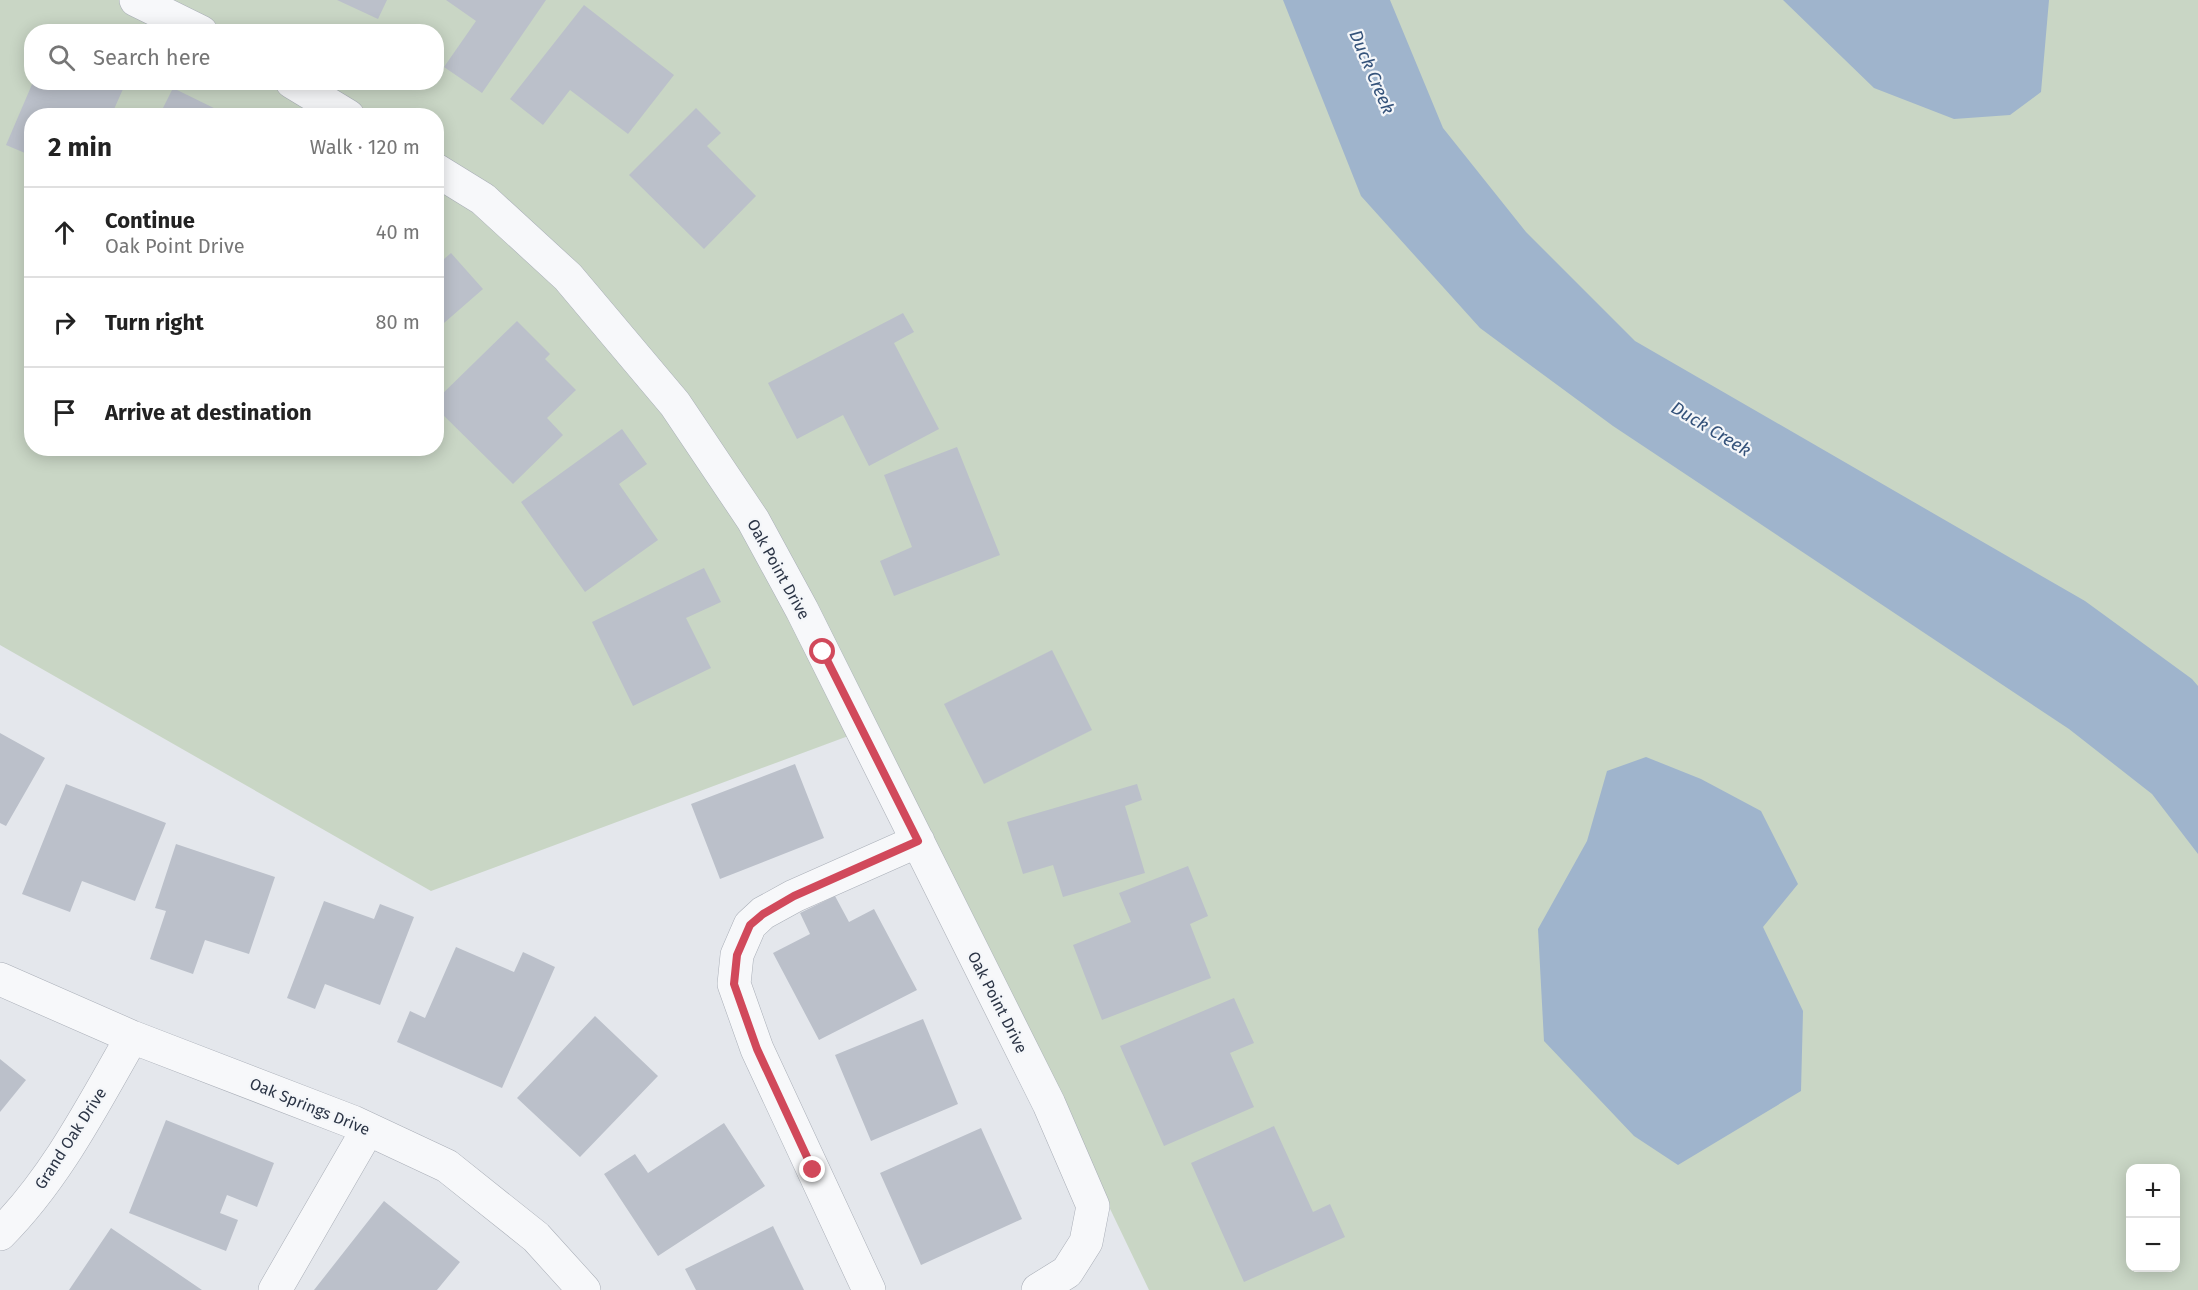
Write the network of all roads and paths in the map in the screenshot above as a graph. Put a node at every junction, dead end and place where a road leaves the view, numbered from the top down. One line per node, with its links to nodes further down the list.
1 (136, 0): 2 (street)
2 (185, 24)
3 (305, 90): 4 (street)
4 (335, 108)
5 (444, 175): 6 (street, Oak Point Drive)
6 (918, 841): 13 (street); 14 (street, Oak Point Drive)
7 (0, 979): 8 (street, Oak Springs Drive)
8 (132, 1038): 9 (street, Oak Springs Drive); 10 (street, Grand Oak Drive)
9 (368, 1129): 11 (street); 12 (street, Oak Springs Drive)
10 (0, 1234)
11 (275, 1290)
12 (584, 1290)
13 (869, 1290)
14 (1038, 1290)

